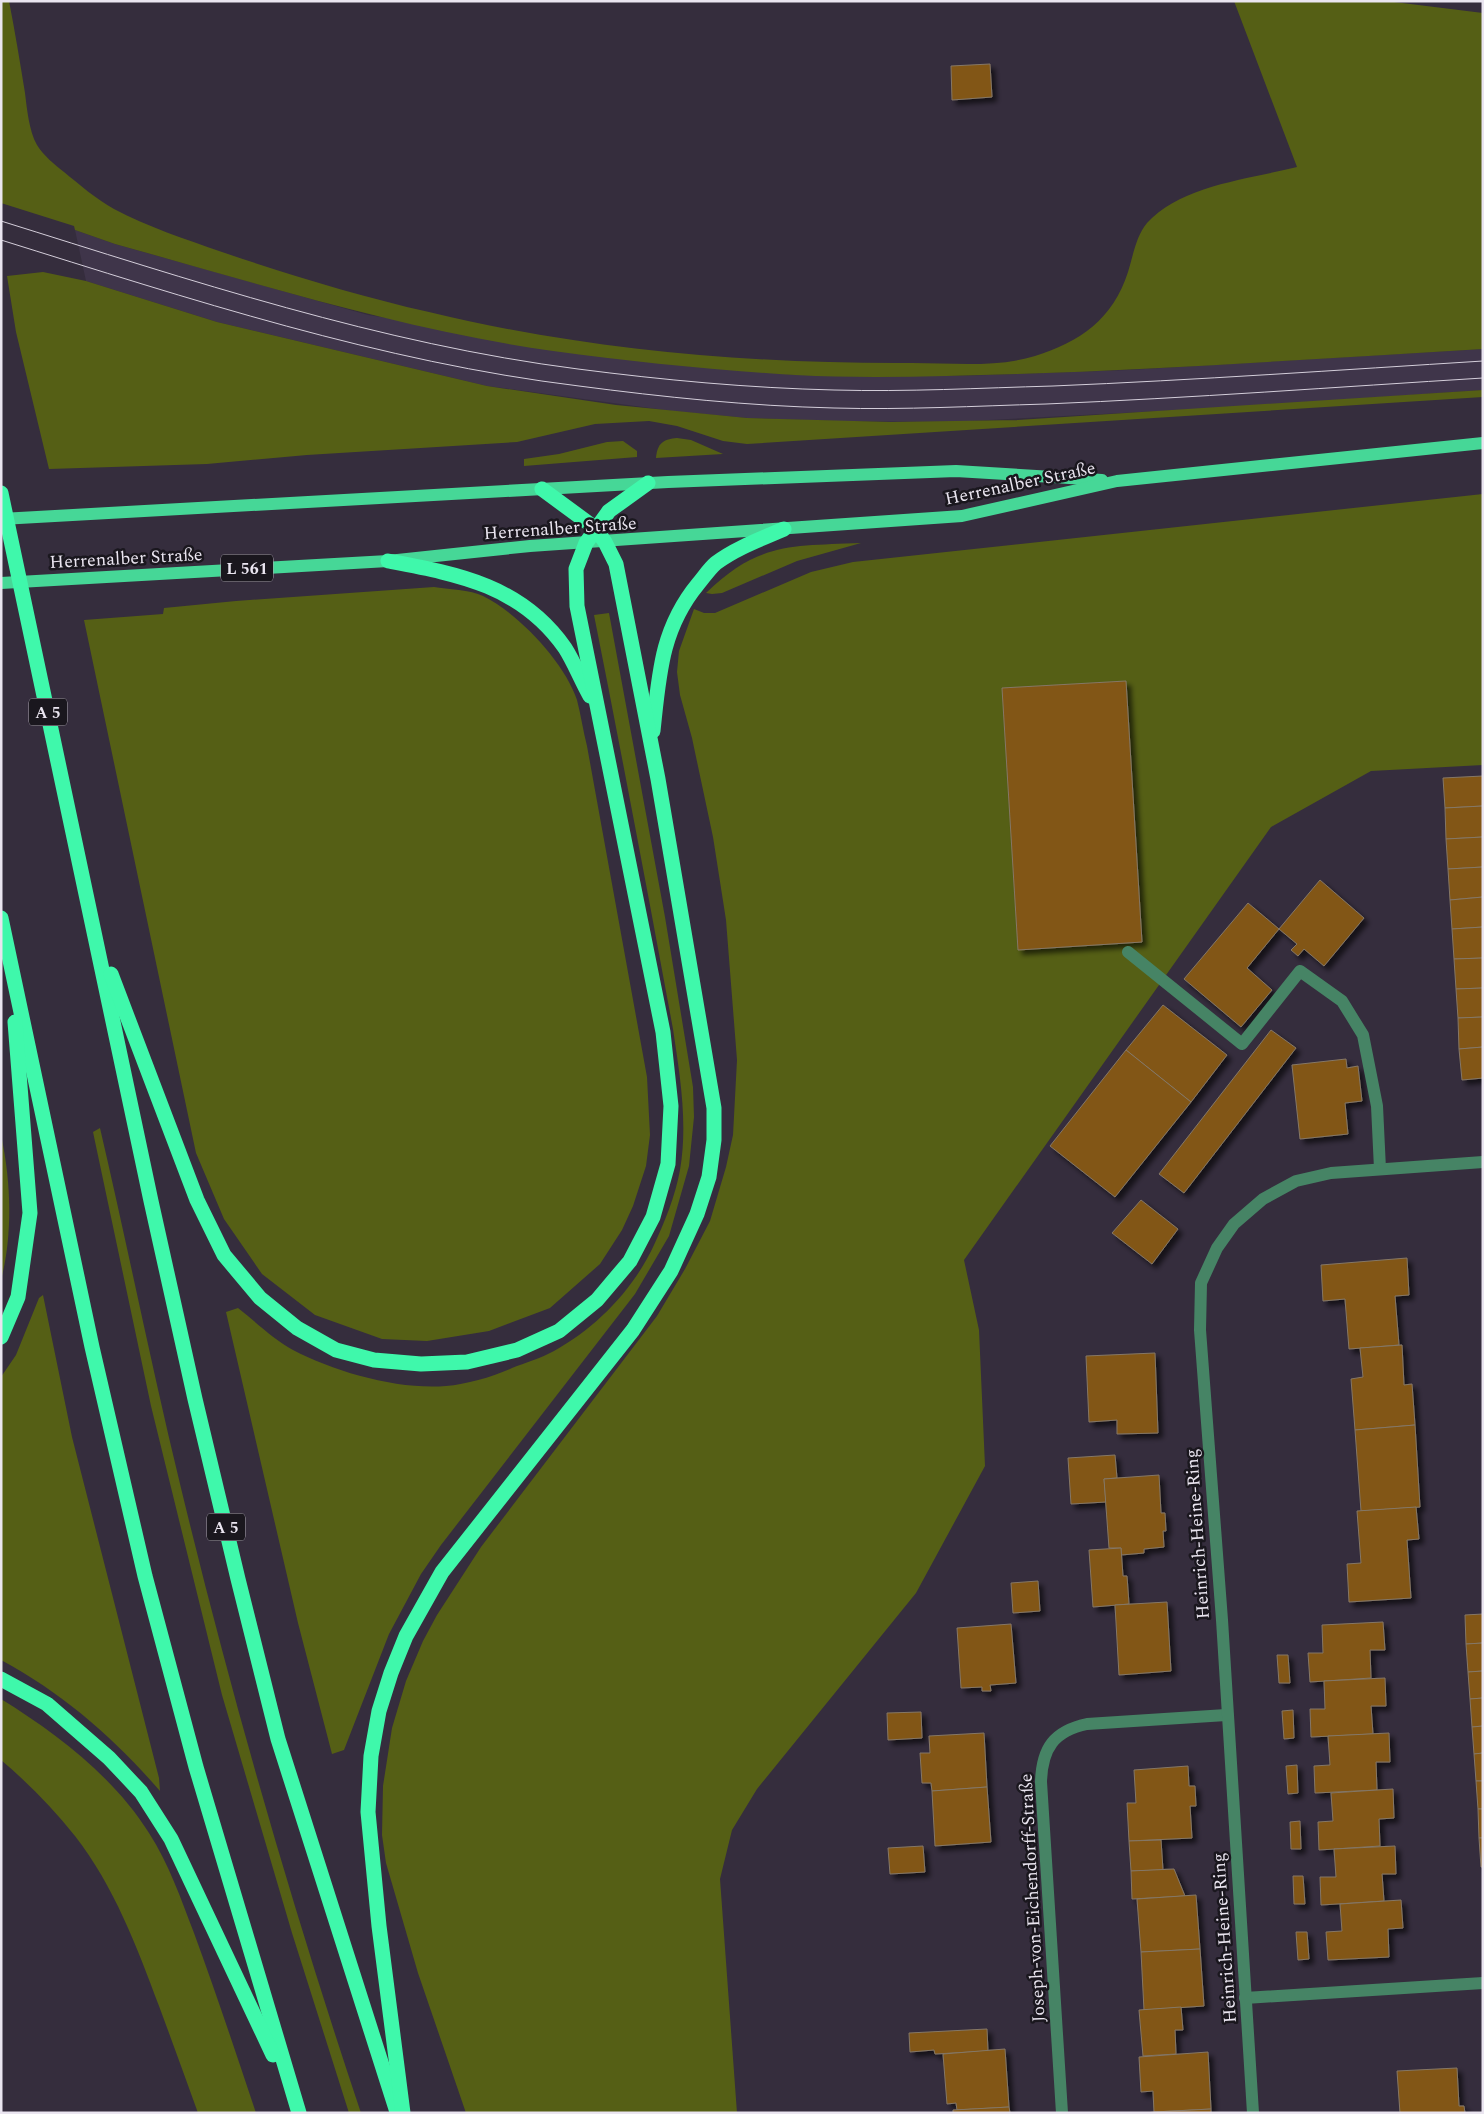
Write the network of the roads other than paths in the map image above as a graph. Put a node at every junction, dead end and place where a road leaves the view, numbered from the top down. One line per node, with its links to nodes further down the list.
1 (1483, 442): 2 (main road, Herrenalber Straße / L 561)
2 (1117, 481): 3 (main road, Herrenalber Straße / L 561); 8 (main road, Herrenalber Straße / L 561)
3 (648, 483): 4 (main road, Herrenalber Straße / L 561); 7 (highway)
4 (542, 489): 6 (main road, Herrenalber Straße / L 561); 7 (highway)
5 (1, 493): 16 (highway, A 5)
6 (1, 519)
7 (595, 528): 9 (highway); 10 (highway)
8 (784, 529): 9 (main road, Herrenalber Straße / L 561); 14 (highway)
9 (605, 542): 10 (main road, Herrenalber Straße / L 561); 14 (highway)
10 (586, 543): 11 (main road, Herrenalber Straße / L 561); 13 (highway)
11 (388, 561): 12 (main road, Herrenalber Straße / L 561); 13 (highway)
12 (1, 583)
13 (597, 710): 16 (highway)
14 (652, 745): 28 (highway)
15 (1, 918): 18 (highway)
16 (94, 930): 27 (highway, A 5)
17 (1128, 952): 20 (street)
18 (11, 963): 21 (highway); 26 (highway)
19 (1483, 1162): 20 (street, Heinrich-Heine-Ring)
20 (1380, 1170): 23 (street, Heinrich-Heine-Ring)
21 (1, 1337)
22 (1, 1679): 26 (highway)
23 (1226, 1715): 25 (street, Heinrich-Heine-Ring); 29 (street, Joseph-von-Eichendorff-Straße)
24 (1483, 1983): 25 (street)
25 (1245, 1998): 30 (street, Heinrich-Heine-Ring)
26 (297, 2107)
27 (397, 2113)
28 (403, 2113)
29 (1062, 2113)
30 (1253, 2113)

